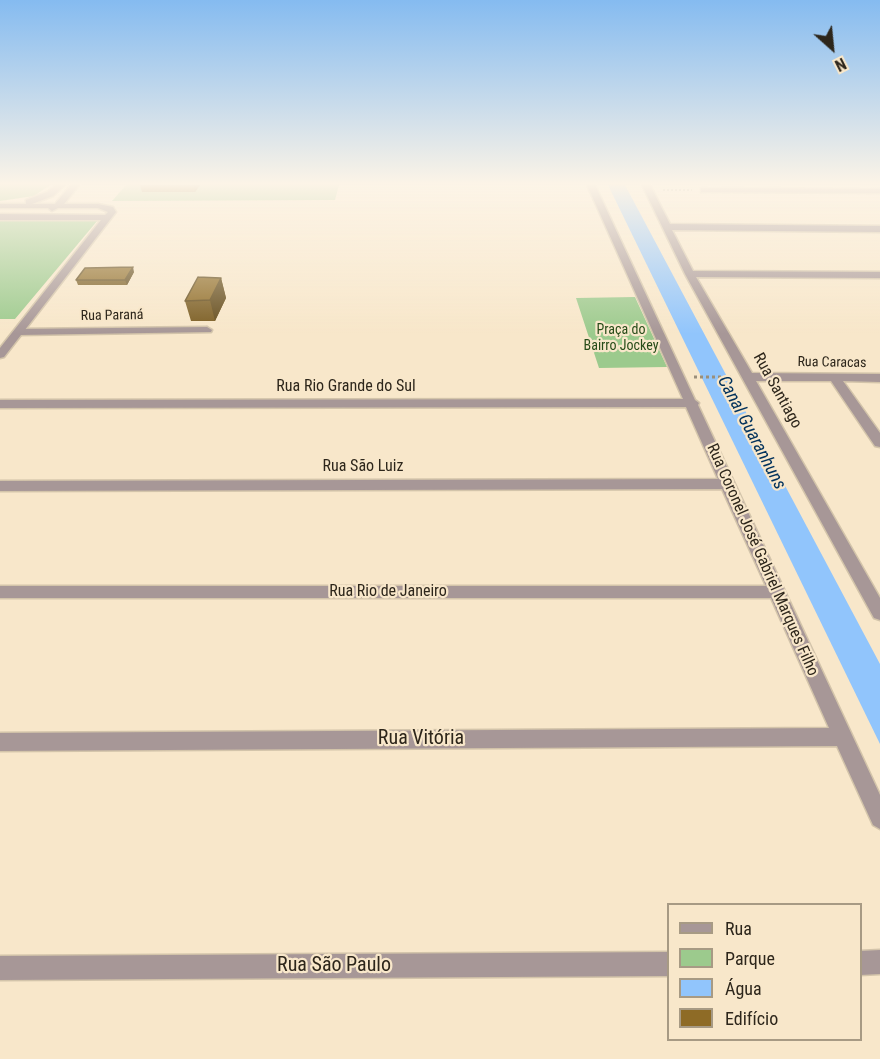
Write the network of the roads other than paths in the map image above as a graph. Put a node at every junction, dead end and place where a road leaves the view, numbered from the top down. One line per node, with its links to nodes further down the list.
1 (96, 234): 7 (street)
2 (614, 234): 12 (street, Rua Coronel José Gabriel Marques Filho)
3 (671, 234): 4 (street, Rua Santiago)
4 (690, 274): 5 (street); 9 (street, Rua Santiago)
5 (880, 275)
6 (207, 330): 7 (street, Rua Paraná)
7 (18, 332): 8 (street)
8 (0, 355)
9 (744, 377): 10 (street, Rua Caracas); 19 (street, Rua Santiago)
10 (835, 378): 11 (street, Rua Caracas); 14 (street)
11 (880, 378)
12 (693, 403): 13 (street, Rua Rio Grande do Sul); 15 (street, Rua Coronel José Gabriel Marques Filho)
13 (0, 404)
14 (880, 443)
15 (726, 484): 16 (street, Rua São Luiz); 18 (street, Rua Coronel José Gabriel Marques Filho)
16 (0, 486)
17 (0, 592): 18 (street, Rua Rio de Janeiro)
18 (775, 592): 20 (street, Rua Coronel José Gabriel Marques Filho)
19 (880, 613)
20 (842, 737): 21 (street, Rua Vitória); 22 (street, Rua Coronel José Gabriel Marques Filho)
21 (0, 742)
22 (880, 818)
23 (880, 962): 24 (street)
24 (862, 963)
25 (667, 964): 26 (street, Rua São Paulo)
26 (0, 968)

